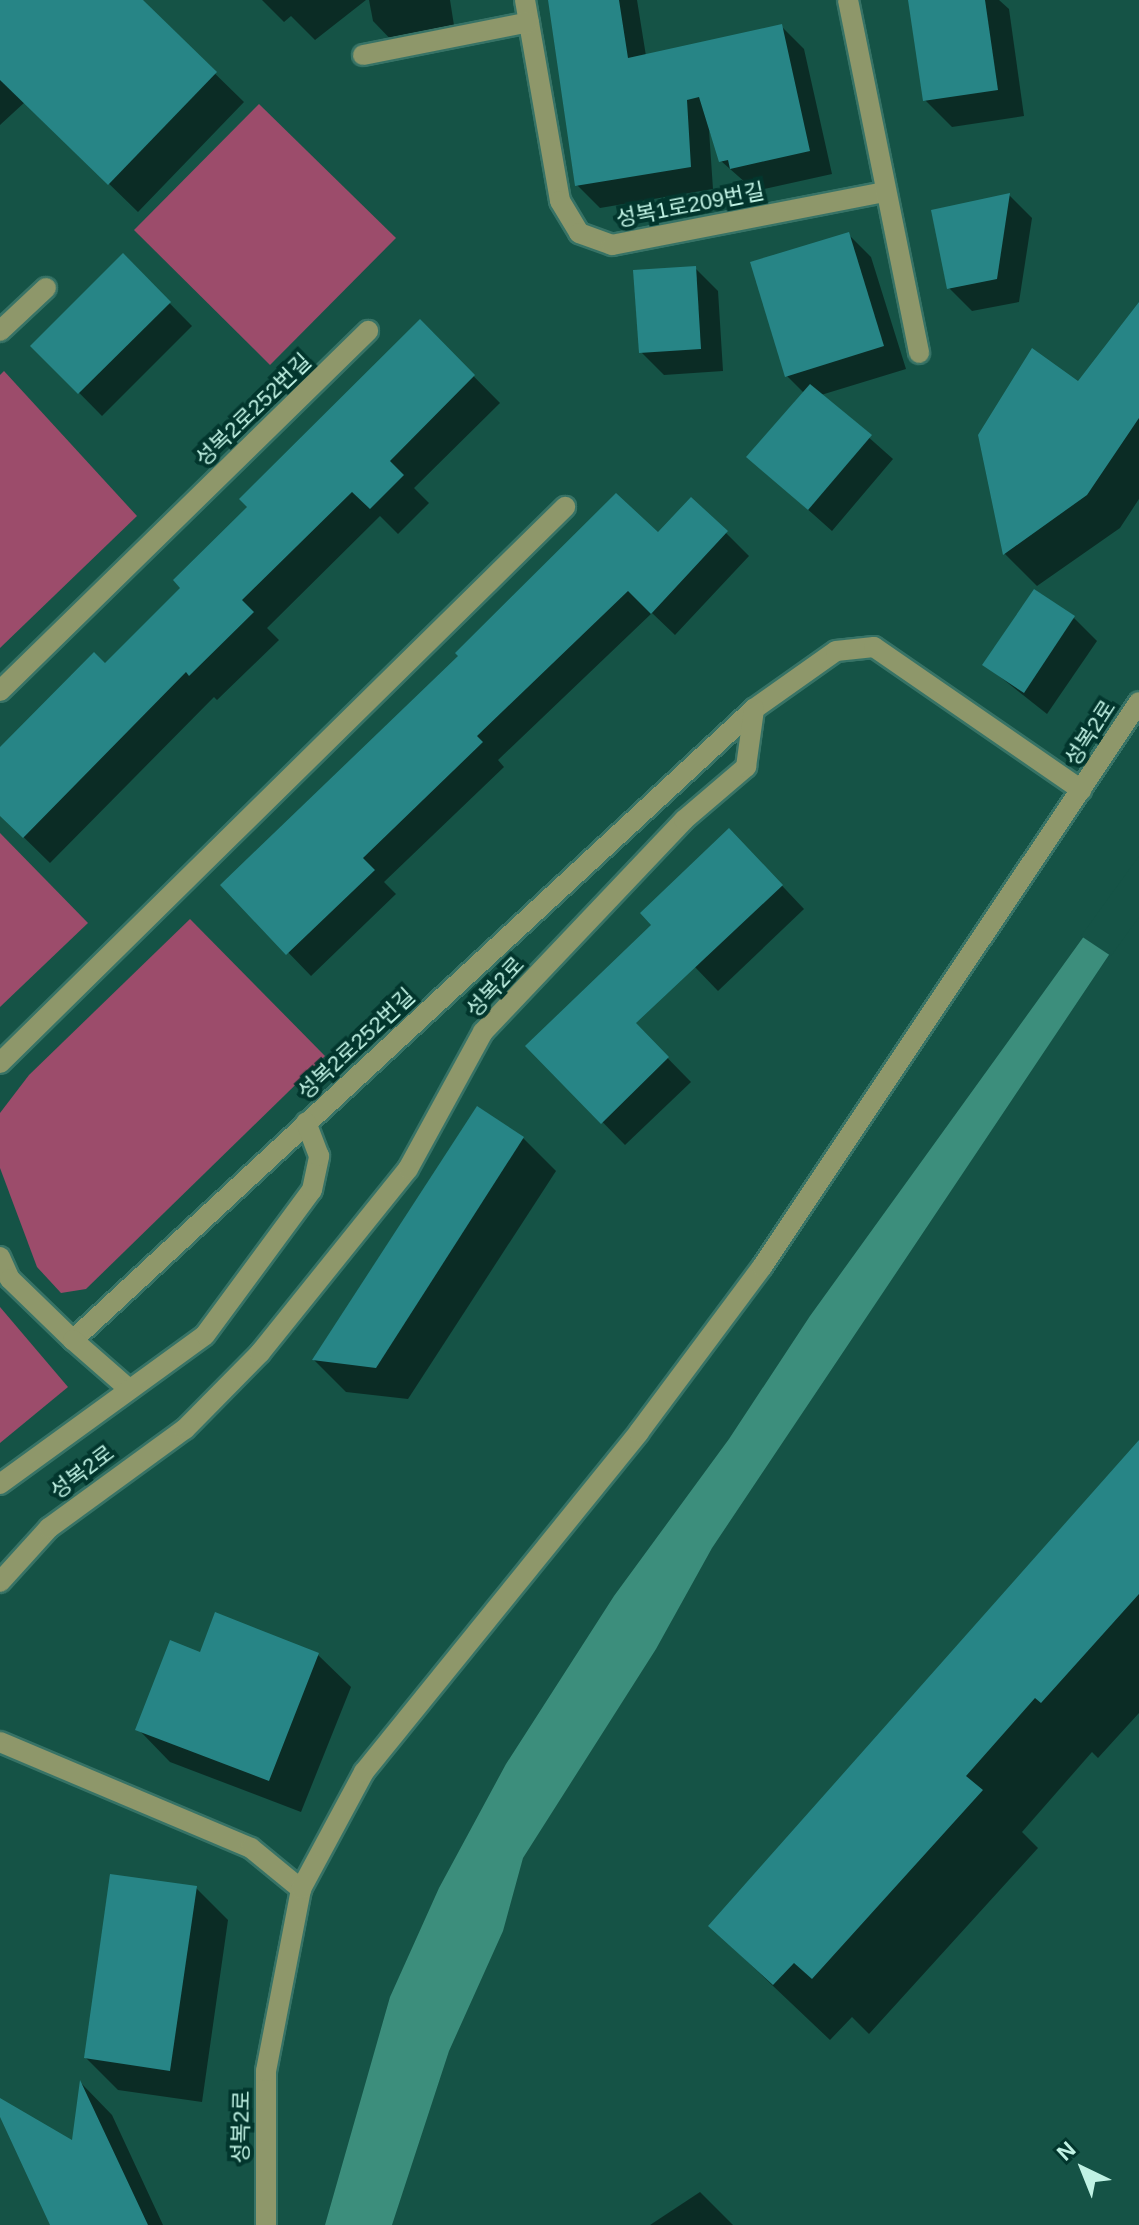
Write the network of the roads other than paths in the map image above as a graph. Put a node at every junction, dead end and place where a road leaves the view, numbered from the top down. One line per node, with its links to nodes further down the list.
1 (525, 0): 3 (street, 성복1로209번길)
2 (848, 0): 5 (street)
3 (529, 22): 4 (street); 5 (street, 성복1로209번길)
4 (363, 55)
5 (885, 192): 9 (street)
6 (46, 288): 7 (street)
7 (0, 331)
8 (368, 331): 11 (street, 성복2로252번길)
9 (919, 353)
10 (565, 507): 15 (street)
11 (0, 691)
12 (1139, 702): 14 (street, 성복2로)
13 (754, 709): 14 (street, 성복2로); 16 (street, 성복2로252번길); 21 (street, 성복2로)
14 (1081, 790): 23 (street, 성복2로)
15 (0, 1063)
16 (306, 1122): 18 (street, 성복2로252번길); 19 (street)
17 (0, 1257): 18 (street)
18 (73, 1340): 19 (street)
19 (129, 1389): 20 (street)
20 (0, 1484)
21 (0, 1582)
22 (0, 1742): 23 (street)
23 (301, 1889): 24 (street, 성복2로)
24 (266, 2225)

